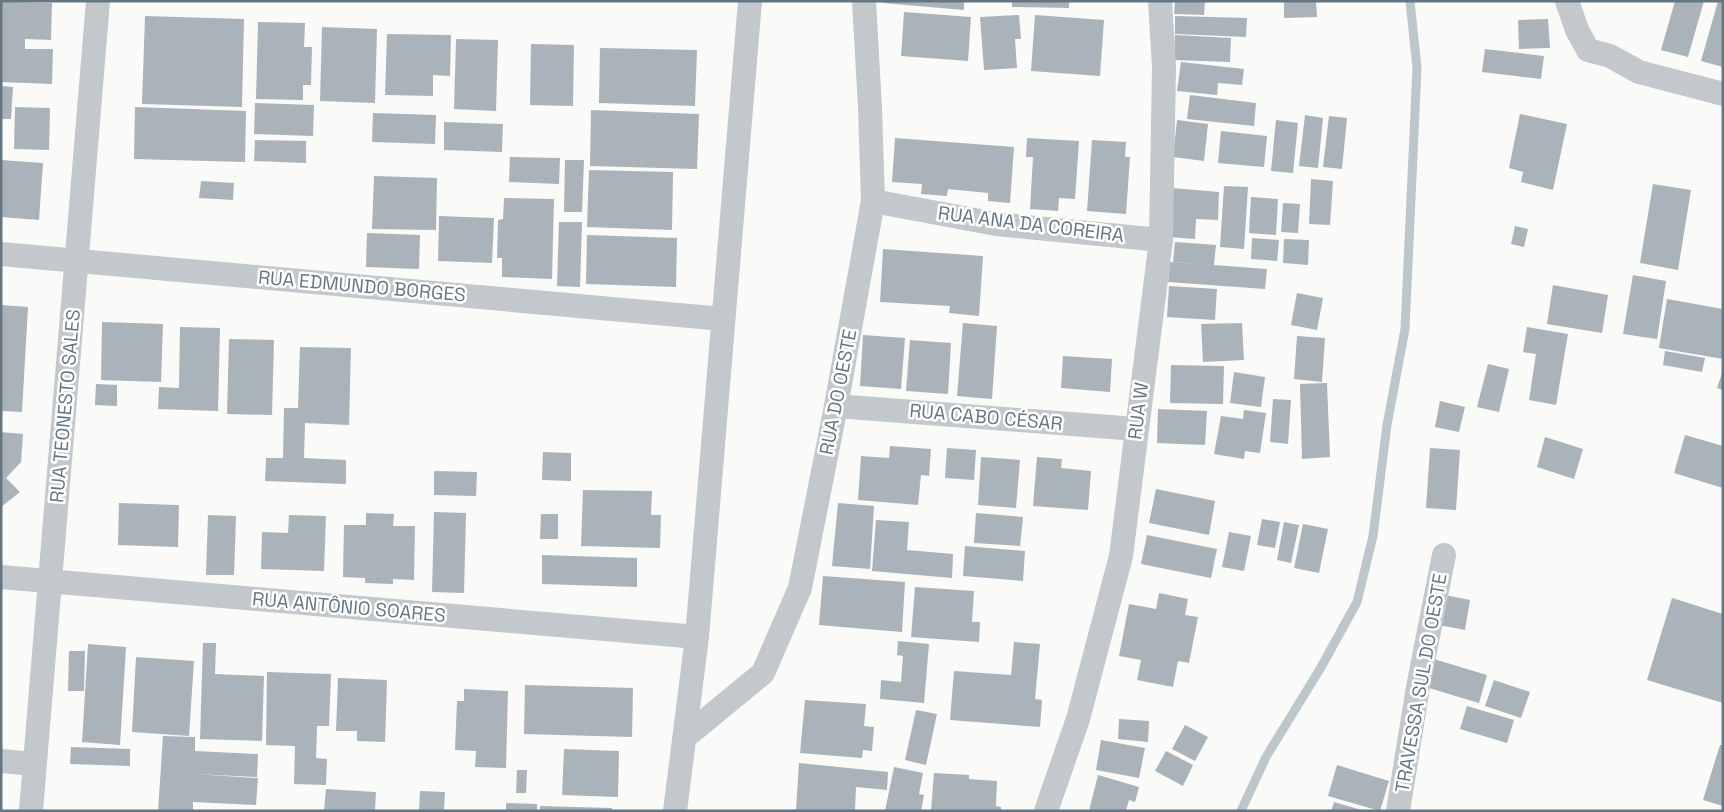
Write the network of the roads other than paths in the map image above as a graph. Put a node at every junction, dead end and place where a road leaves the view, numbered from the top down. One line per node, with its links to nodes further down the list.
1 (98, 1): 10 (street, RUA TEONESTO SALES)
2 (750, 1): 11 (street)
3 (864, 1): 7 (street, RUA DO OESTE)
4 (1160, 1): 8 (street, RUA W)
5 (1567, 1): 6 (street)
6 (1723, 94)
7 (873, 201): 8 (street, RUA ANA DA COREIRA); 12 (street, RUA DO OESTE)
8 (1161, 240): 13 (street, RUA W)
9 (1, 254): 10 (street, RUA EDMUNDO BORGES)
10 (77, 260): 11 (street, RUA EDMUNDO BORGES); 16 (street, RUA TEONESTO SALES)
11 (723, 319): 17 (street)
12 (836, 406): 13 (street, RUA CABO CÉSAR); 18 (street, RUA DO OESTE)
13 (1136, 429): 23 (street, RUA W)
14 (1444, 556): 24 (street, TRAVESSA SUL DO OESTE)
15 (1, 577): 16 (street, RUA ANTÔNIO SOARES)
16 (50, 581): 17 (street, RUA ANTÔNIO SOARES); 20 (street, RUA TEONESTO SALES)
17 (697, 638): 18 (street)
18 (684, 738): 22 (street)
19 (1, 761): 20 (street)
20 (34, 764): 21 (street, RUA TEONESTO SALES)
21 (31, 811)
22 (675, 811)
23 (1046, 811)
24 (1398, 811)

